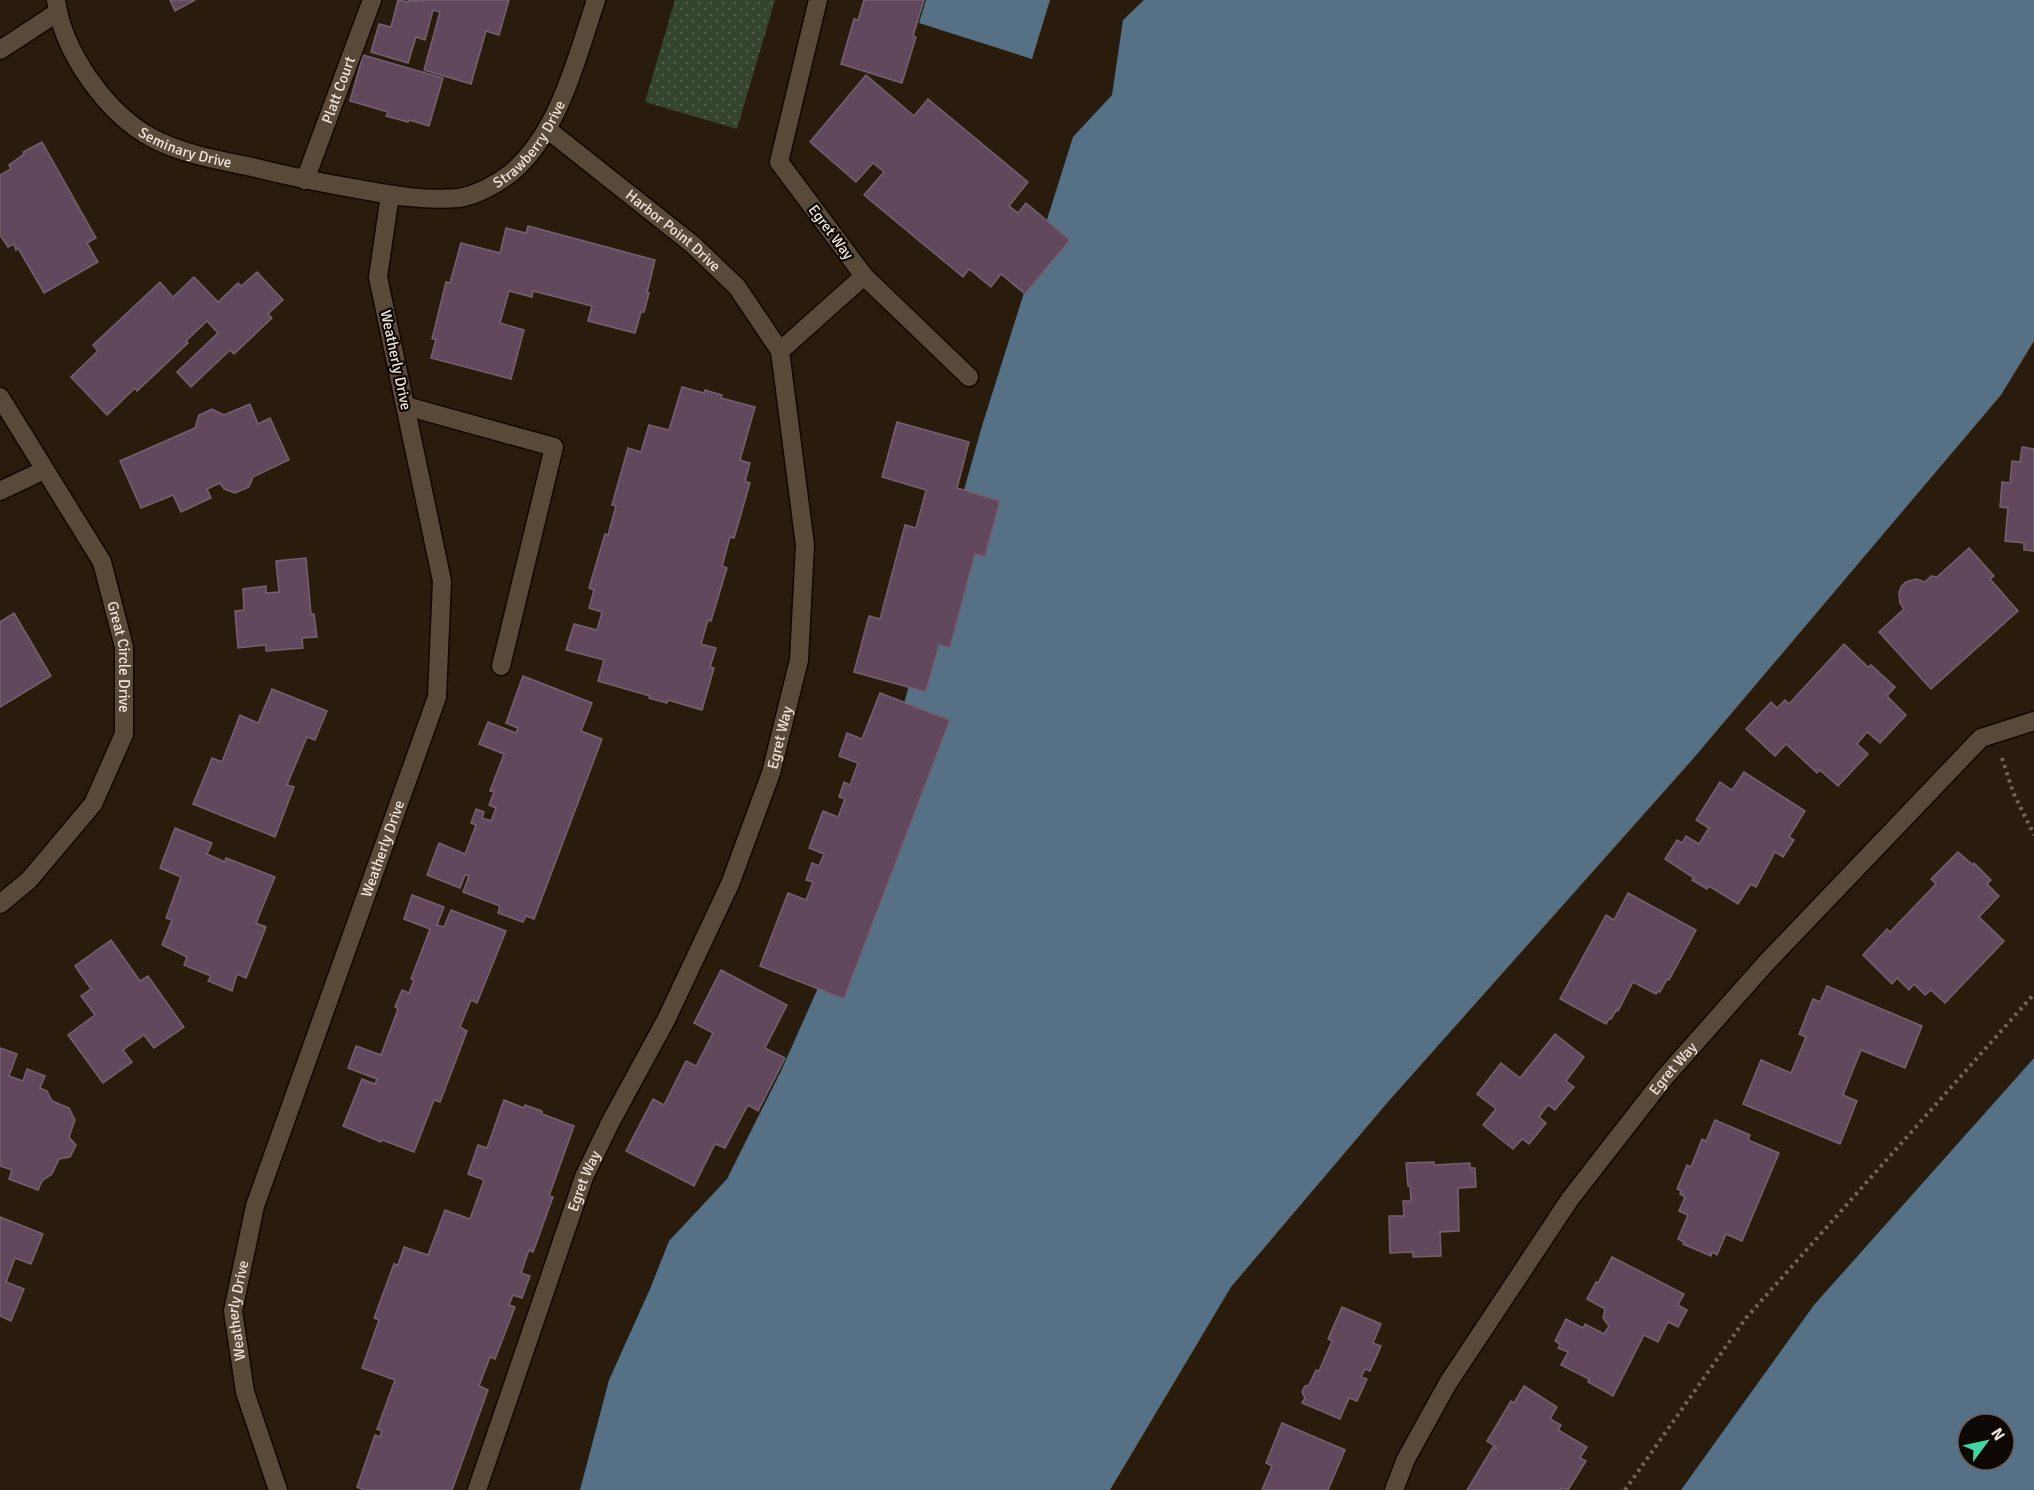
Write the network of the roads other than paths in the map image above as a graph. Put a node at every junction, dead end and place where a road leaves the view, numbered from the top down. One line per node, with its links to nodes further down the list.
1 (372, 0): 7 (street, Platt Court)
2 (596, 0): 6 (street, Strawberry Drive)
3 (818, 0): 9 (street, Egret Way)
4 (57, 6): 5 (street); 7 (street, Seminary Drive)
5 (0, 50)
6 (547, 129): 8 (street, Strawberry Drive); 10 (street, Harbor Point Drive)
7 (306, 180): 8 (street, Seminary Drive)
8 (390, 195): 13 (street, Weatherly Drive)
9 (864, 276): 10 (street); 11 (street)
10 (780, 351): 20 (street, Egret Way)
11 (969, 377)
12 (0, 397): 14 (street, Great Circle Drive)
13 (406, 406): 16 (street); 19 (street, Weatherly Drive)
14 (44, 470): 15 (street); 18 (street, Great Circle Drive)
15 (0, 491)
16 (501, 666)
17 (2034, 722): 21 (street, Egret Way)
18 (0, 904)
19 (278, 1490)
20 (477, 1490)
21 (1394, 1490)

